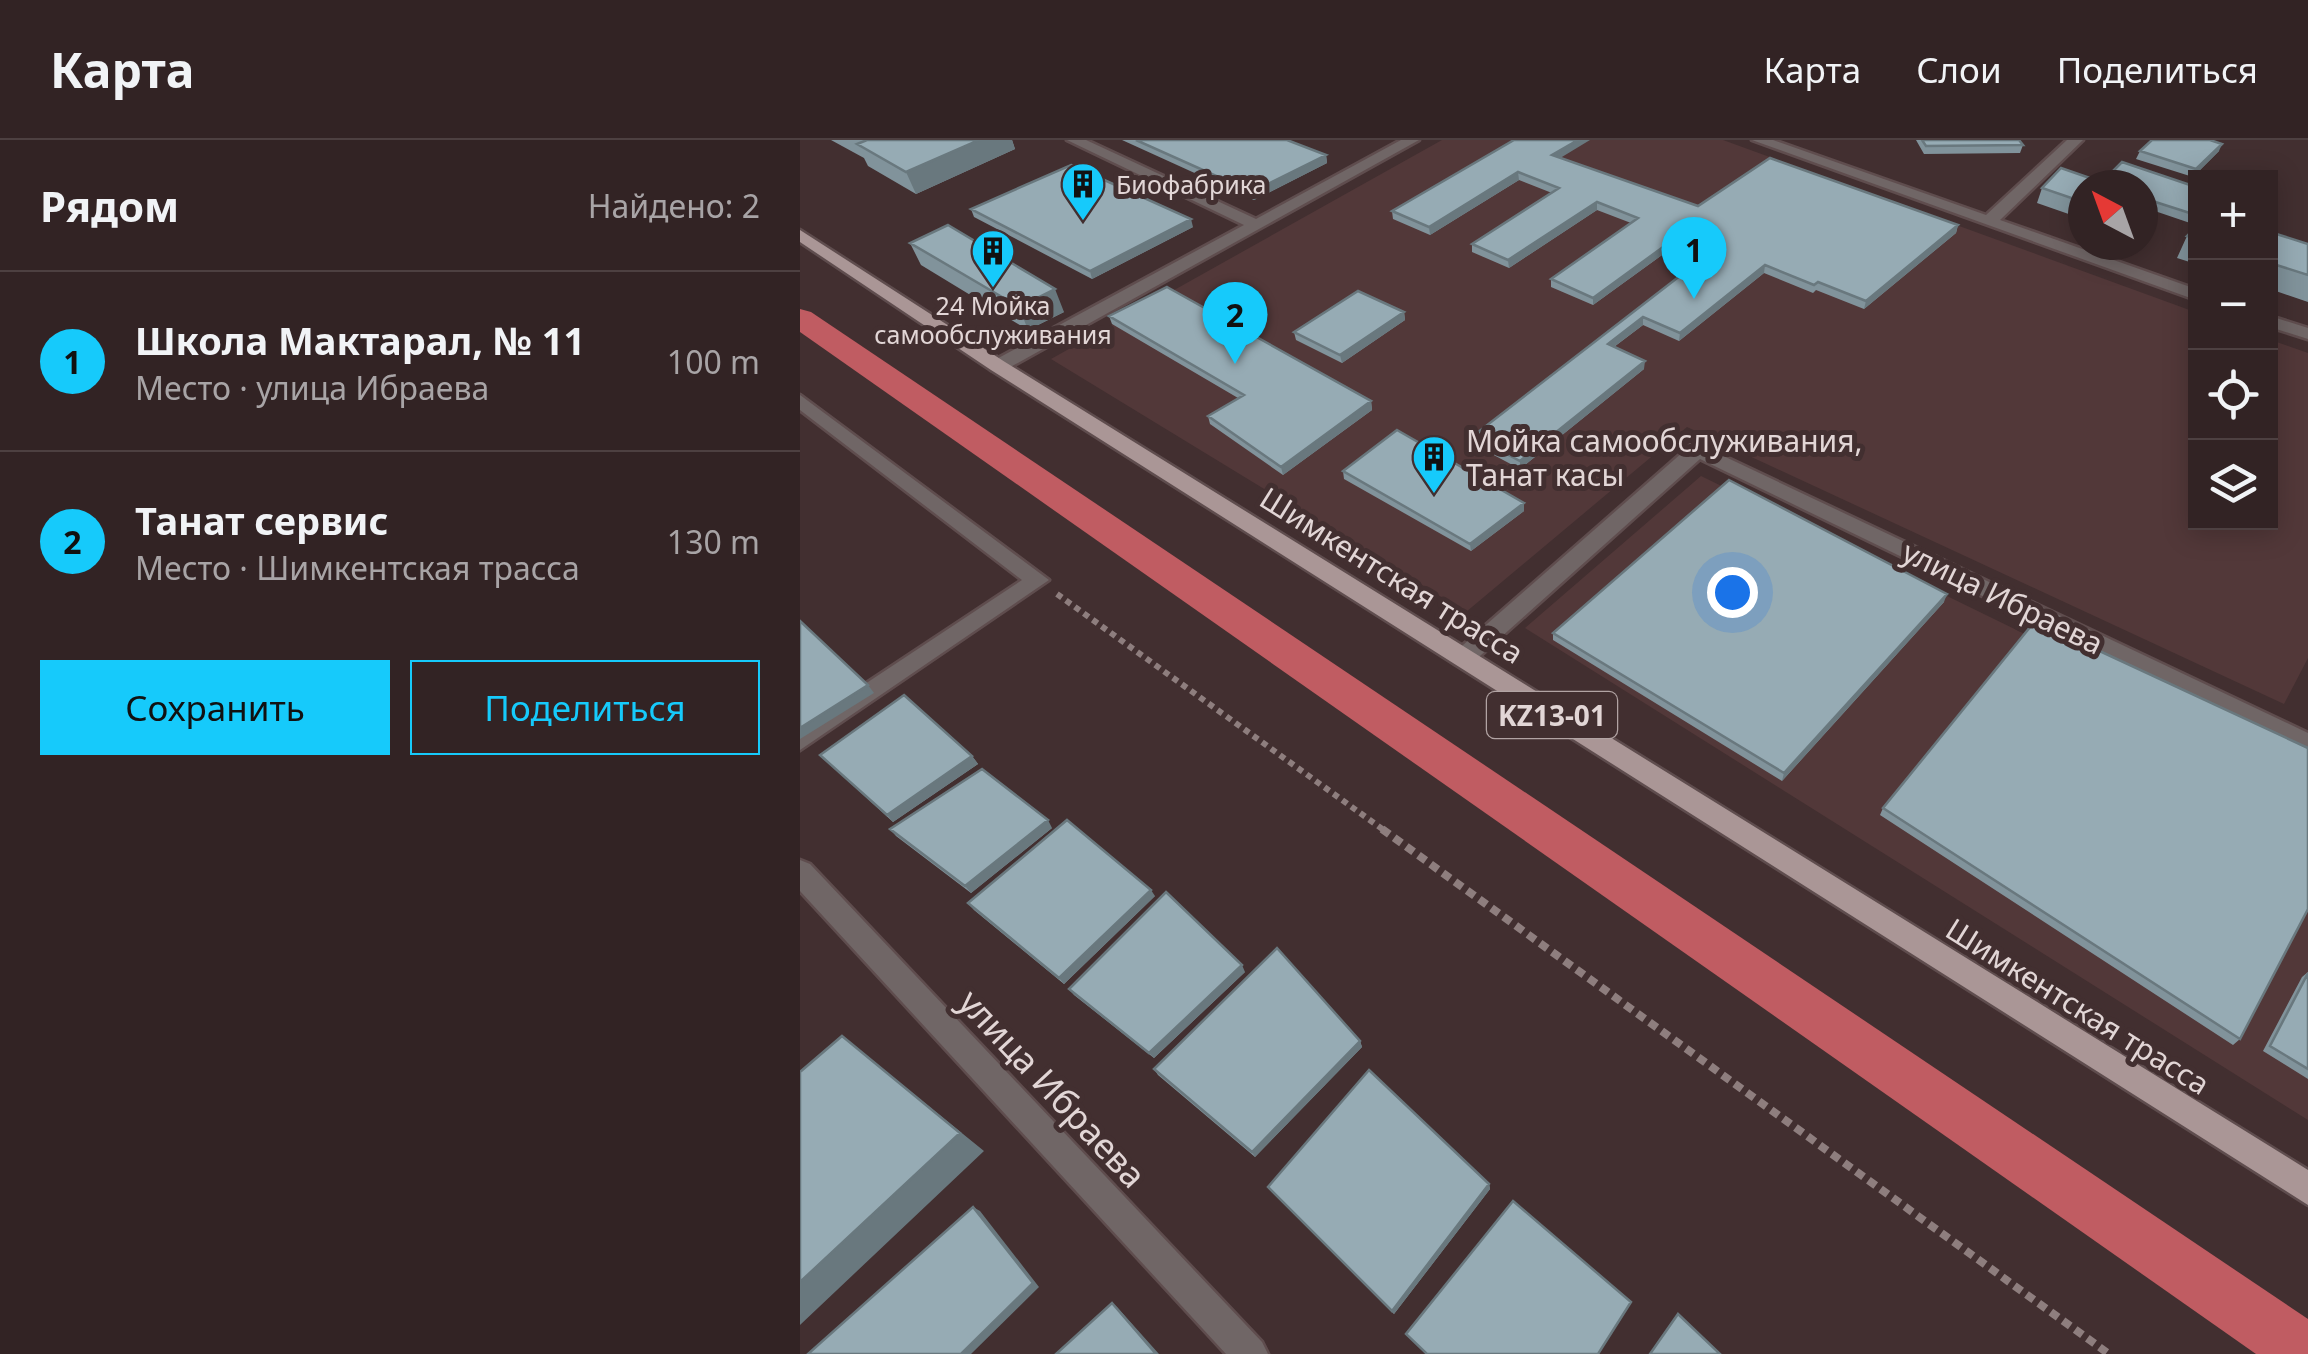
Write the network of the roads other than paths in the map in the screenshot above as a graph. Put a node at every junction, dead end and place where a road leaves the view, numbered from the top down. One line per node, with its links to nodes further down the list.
1 (1074, 140): 7 (street)
2 (1412, 140): 7 (street)
3 (1759, 140): 6 (street)
4 (1800, 140): 6 (street)
5 (2076, 140): 6 (street)
6 (1995, 216): 9 (street); 12 (street)
7 (1256, 226): 17 (street)
8 (800, 235): 17 (main road, Шимкентская трасса / KZ13-01)
9 (2068, 236)
10 (2141, 260): 11 (street)
11 (2188, 276)
12 (2188, 291)
13 (2278, 308): 14 (street)
14 (2308, 318)
15 (2278, 324): 16 (street)
16 (2308, 334)
17 (998, 366): 19 (main road, Шимкентская трасса / KZ13-01)
18 (800, 402): 20 (street)
19 (1463, 658): 21 (street, улица Ибраева); 23 (main road, Шимкентская трасса / KZ13-01)
20 (800, 740)
21 (2308, 744)
22 (800, 872): 24 (street, улица Ибраева)
23 (2308, 1189)
24 (1250, 1354)

